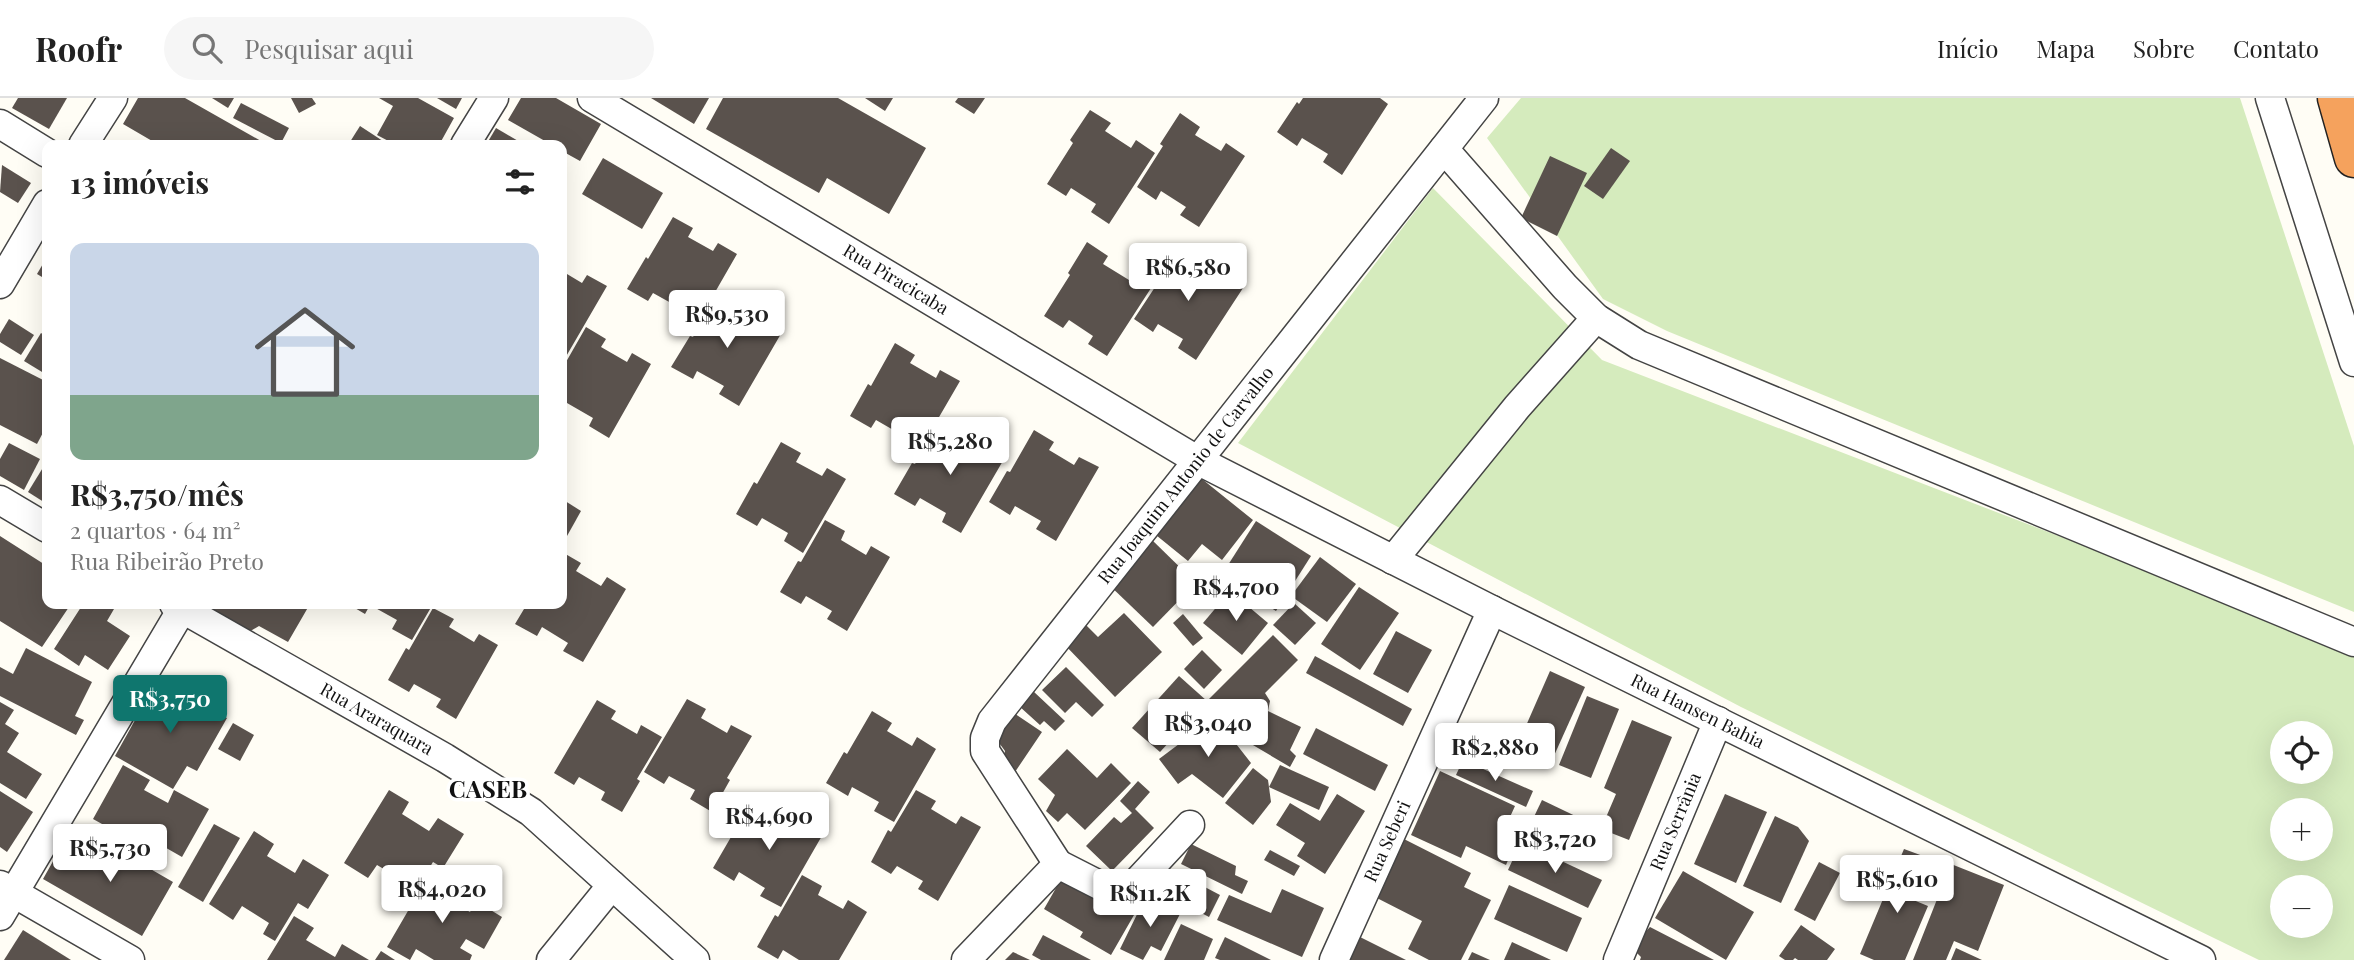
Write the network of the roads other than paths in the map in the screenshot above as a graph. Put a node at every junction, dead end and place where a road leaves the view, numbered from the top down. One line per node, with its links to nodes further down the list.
1 (113, 98): 8 (street)
2 (494, 98): 9 (street)
3 (592, 98): 17 (street, Rua Piracicaba)
4 (1484, 98): 10 (street, Rua Joaquim Antonio de Carvalho)
5 (2270, 98): 16 (street)
6 (2337, 98): 12 (highway)
7 (0, 124): 11 (street)
8 (86, 140)
9 (468, 140)
10 (1444, 149): 15 (street); 17 (street, Rua Joaquim Antonio de Carvalho)
11 (42, 150)
12 (2354, 158)
13 (42, 213): 14 (street)
14 (0, 284)
15 (1596, 318): 20 (street); 24 (street)
16 (2354, 362)
17 (1197, 460): 20 (street, Rua Hansen Bahia); 27 (street, Rua Joaquim Antonio de Carvalho)
18 (0, 500): 19 (street)
19 (42, 525)
20 (1393, 560): 23 (street, Rua Hansen Bahia)
21 (179, 609): 29 (street)
22 (188, 609): 28 (street, Rua Araraquara)
23 (1492, 610): 25 (street, Rua Hansen Bahia); 34 (street, Rua Seberi)
24 (2354, 642)
25 (1718, 722): 35 (street, Rua Serrânia); 36 (street, Rua Hansen Bahia)
26 (1190, 825): 27 (street, Rua Joaquim Antonio de Carvalho)
27 (1058, 864): 33 (street)
28 (612, 885): 31 (street); 32 (street, Rua Araraquara)
29 (5, 898): 30 (street)
30 (130, 960)
31 (551, 960)
32 (695, 960)
33 (966, 960)
34 (1334, 960)
35 (1618, 960)
36 (2200, 960)

